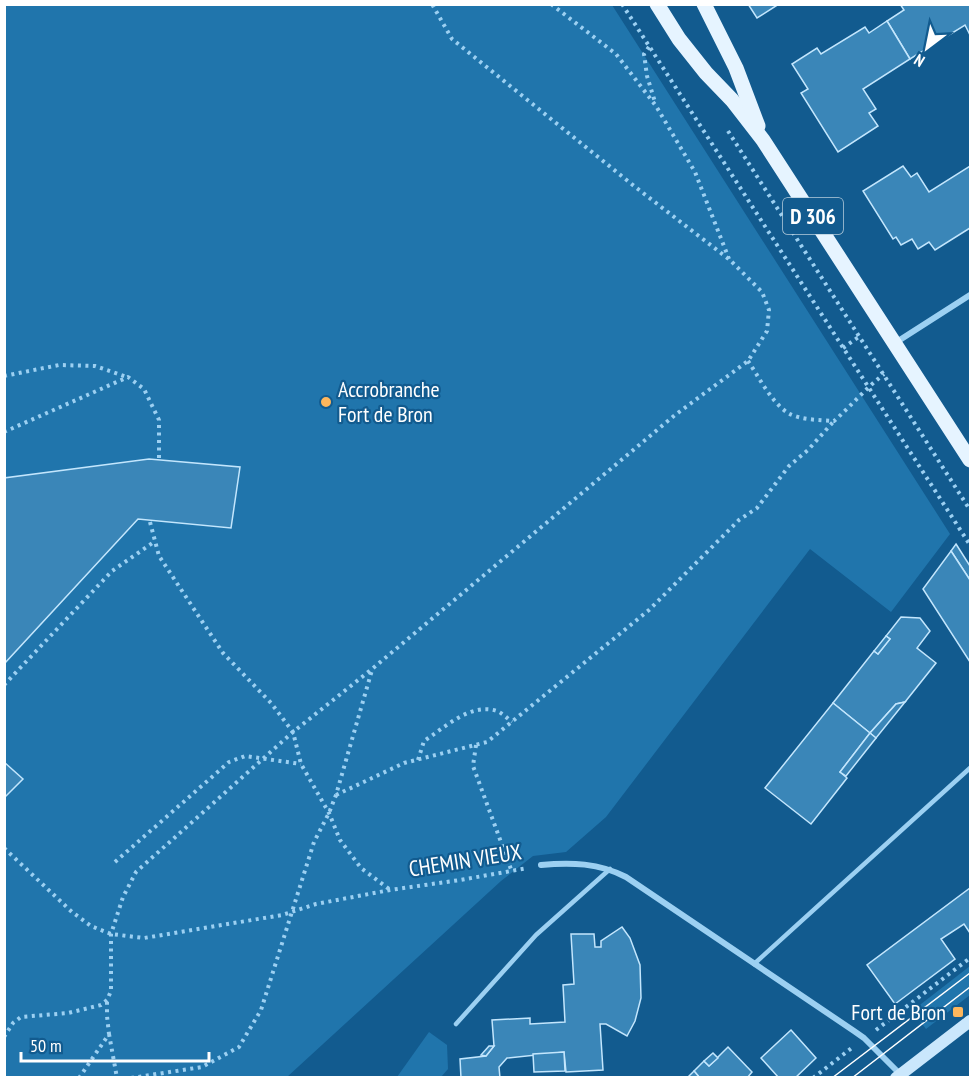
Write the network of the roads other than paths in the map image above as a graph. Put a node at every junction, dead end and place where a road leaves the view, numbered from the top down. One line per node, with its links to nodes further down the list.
1 (657, 4): 3 (main road, D 306)
2 (704, 4): 3 (main road, D 306)
3 (763, 140): 5 (main road, D 306)
4 (970, 295): 5 (street)
5 (895, 343): 6 (main road, D 306)
6 (970, 460)
7 (970, 768): 10 (lane)
8 (541, 865): 9 (street, CHEMIN VIEUX)
9 (610, 869): 10 (street, CHEMIN VIEUX); 12 (lane)
10 (754, 964): 13 (street, CHEMIN VIEUX)
11 (970, 1022): 13 (street)
12 (456, 1024)
13 (900, 1076)

